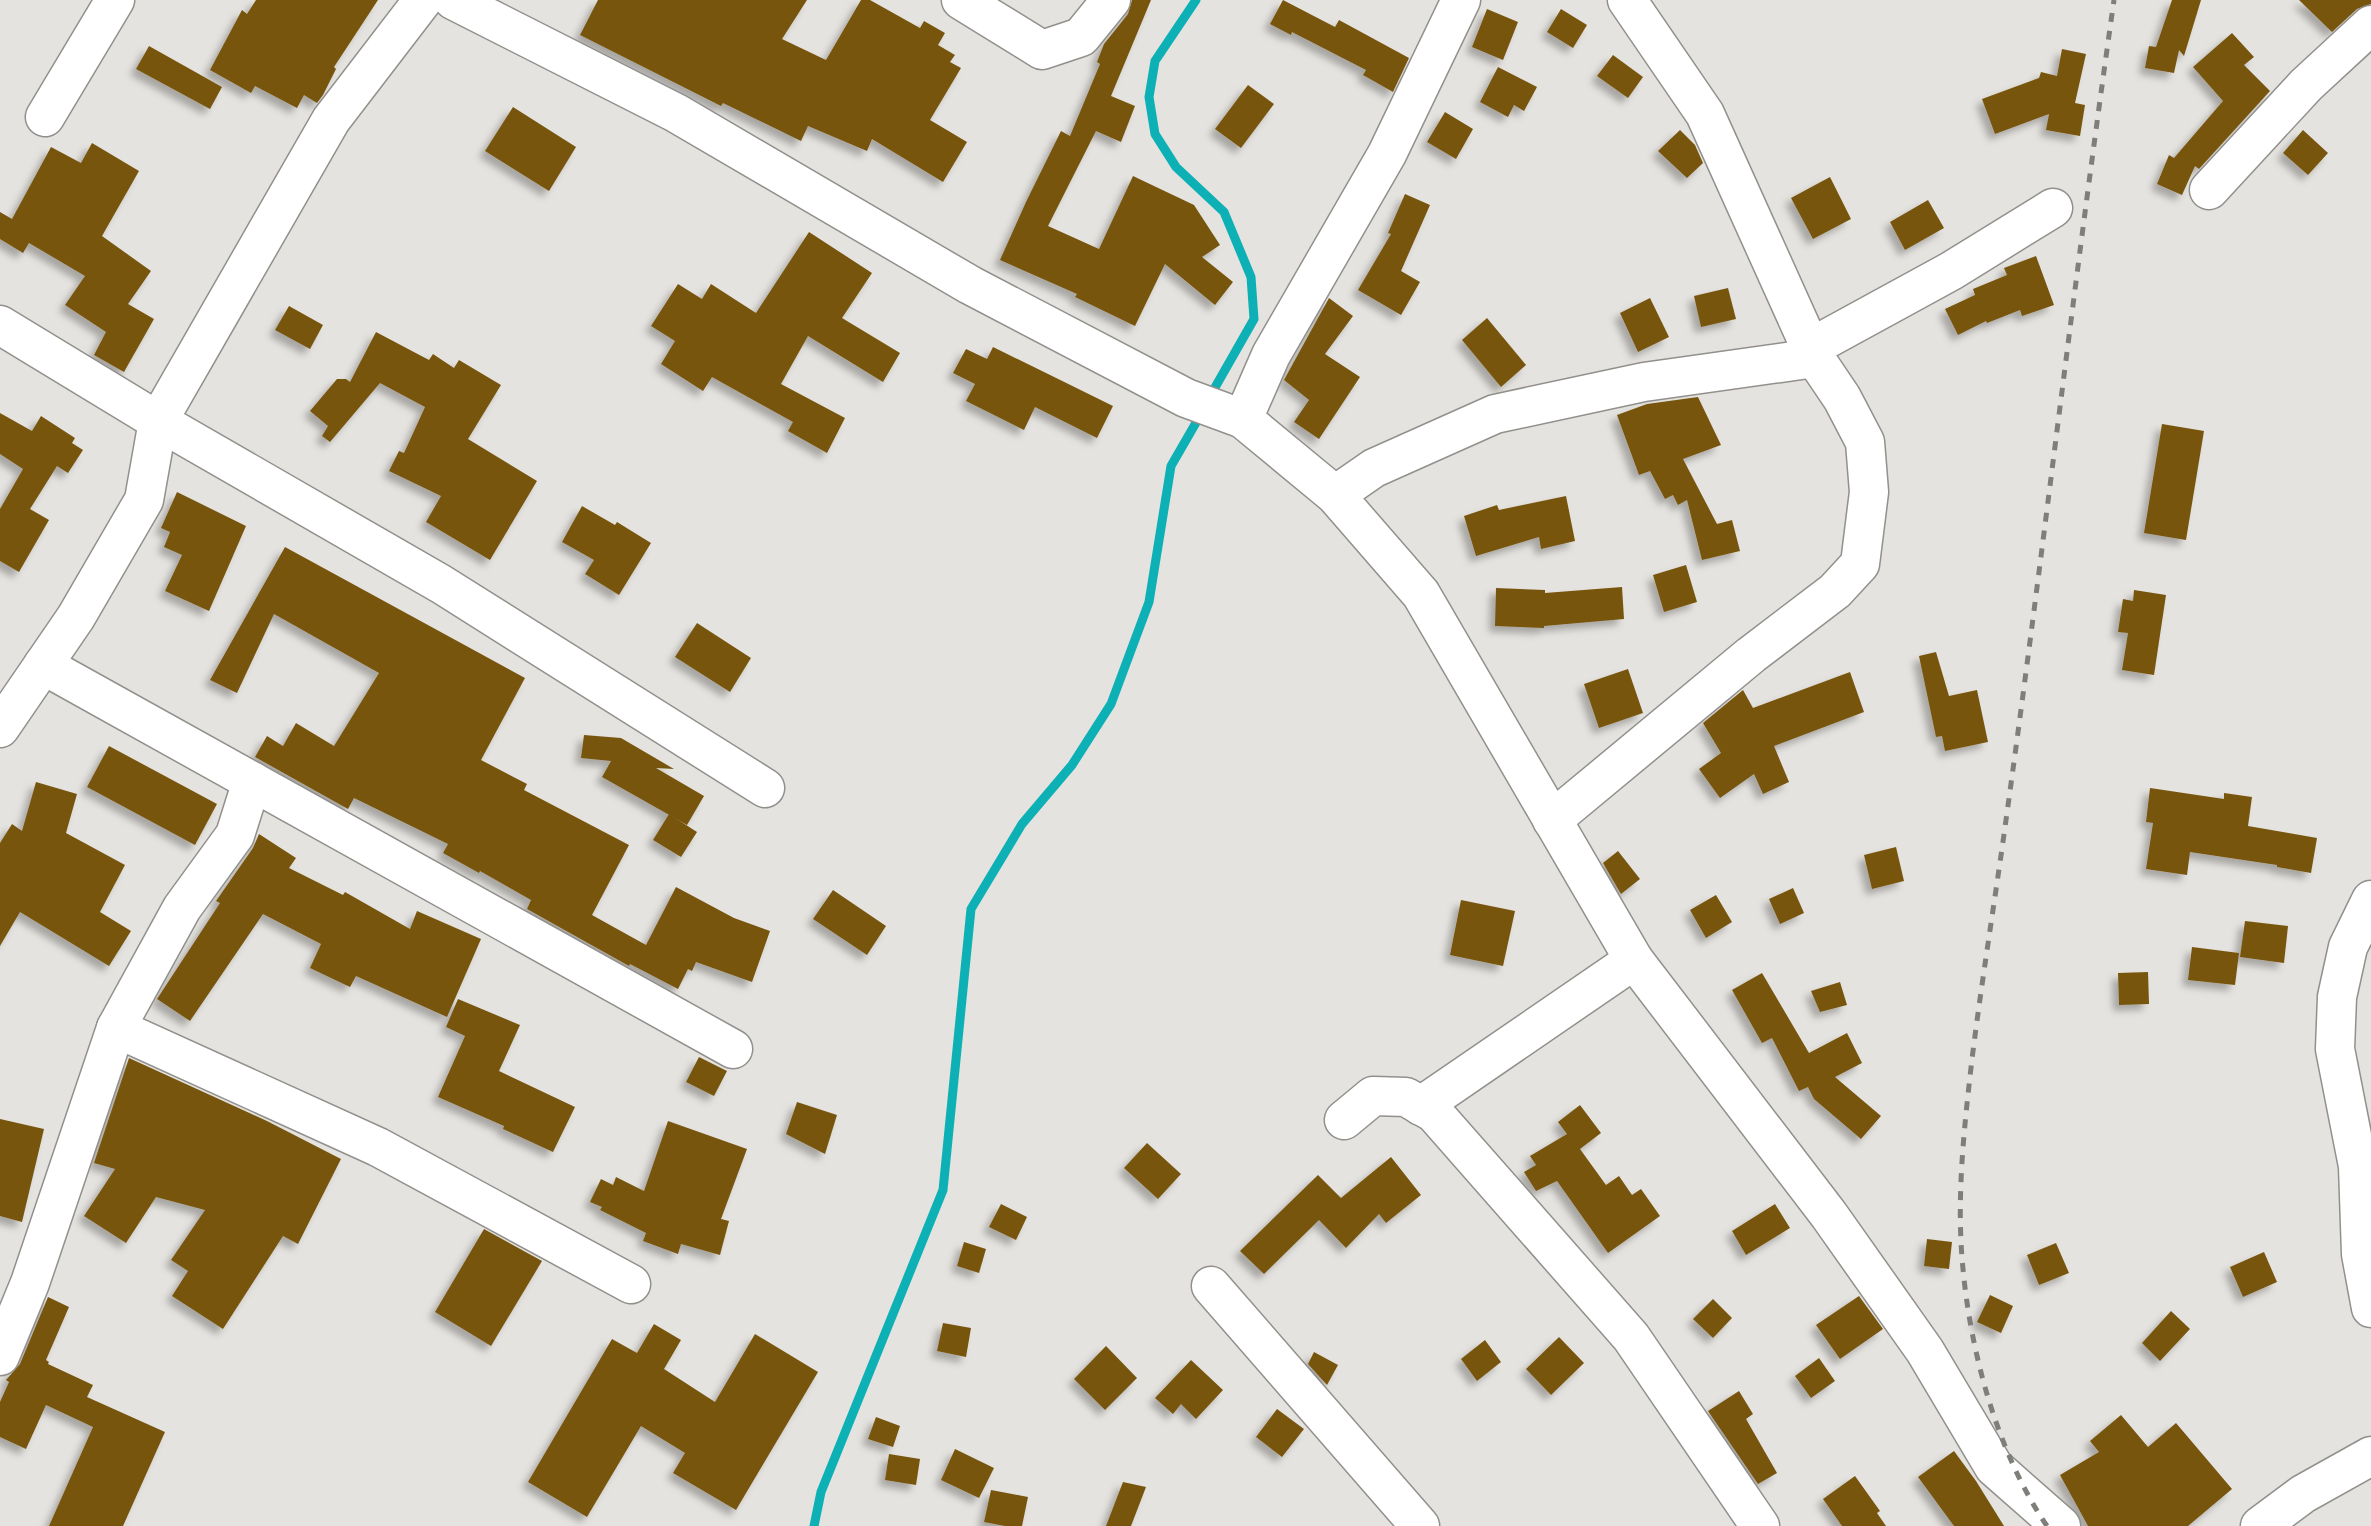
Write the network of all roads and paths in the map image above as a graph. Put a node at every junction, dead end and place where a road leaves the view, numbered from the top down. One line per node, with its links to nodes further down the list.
1 (114, 0): 9 (street)
2 (423, 0): 15 (street)
3 (453, 0): 14 (street)
4 (961, 0): 5 (street)
5 (1111, 0)
6 (1461, 0): 14 (street)
7 (1627, 0): 13 (street)
8 (2371, 25): 10 (street)
9 (46, 117)
10 (2209, 190)
11 (2053, 208): 13 (street)
12 (0, 326): 15 (street)
13 (1812, 353): 16 (street); 21 (street)
14 (1233, 416): 16 (street)
15 (159, 421): 17 (street); 20 (street)
16 (1335, 495): 21 (street)
17 (43, 665): 18 (street); 19 (street)
18 (0, 728)
19 (252, 781): 24 (street); 25 (street)
20 (765, 788)
21 (1552, 820): 23 (street)
22 (2371, 901): 28 (street)
23 (1634, 960): 26 (street); 36 (street)
24 (116, 1028): 29 (street); 32 (street)
25 (733, 1049)
26 (1421, 1106): 27 (street); 35 (street)
27 (1344, 1120)
28 (2364, 1162): 31 (street)
29 (631, 1284)
30 (1211, 1286): 34 (street)
31 (2371, 1308)
32 (0, 1356)
33 (2371, 1456): 37 (street)
34 (1420, 1526)
35 (1760, 1526)
36 (2061, 1526)
37 (2260, 1526)

